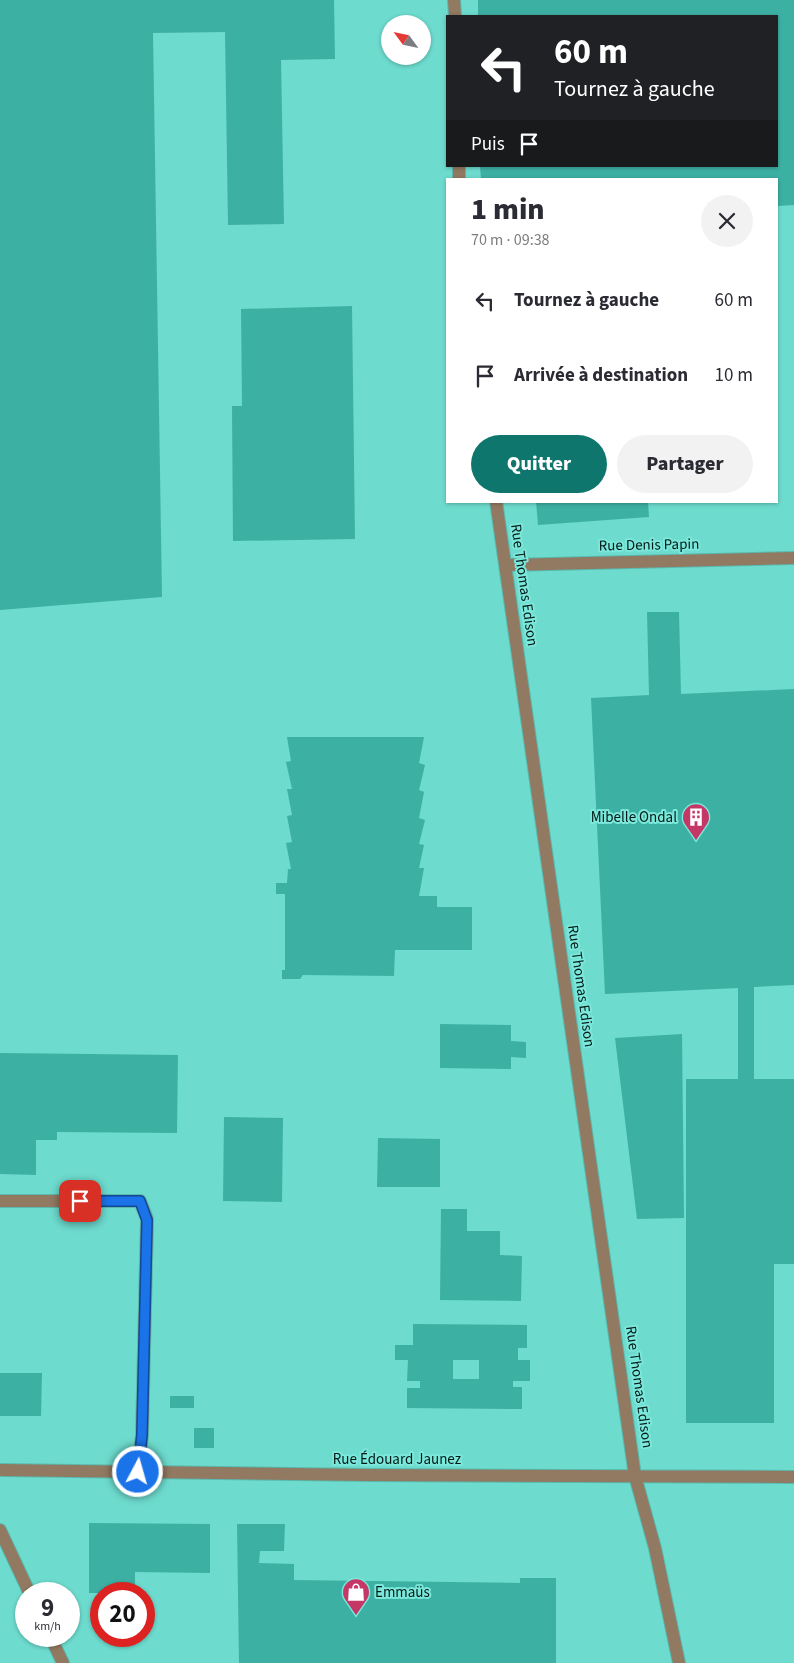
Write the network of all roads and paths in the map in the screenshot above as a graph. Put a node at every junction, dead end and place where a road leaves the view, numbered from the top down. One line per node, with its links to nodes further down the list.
1 (454, 0): 2 (street)
2 (455, 15)
3 (496, 503): 5 (street, Rue Thomas Edison)
4 (794, 558): 5 (street, Rue Denis Papin)
5 (505, 565): 9 (street, Rue Thomas Edison)
6 (0, 1201): 8 (street)
7 (0, 1470): 8 (street, Rue Édouard Jaunez)
8 (138, 1472): 9 (street, Rue Édouard Jaunez)
9 (635, 1476): 10 (street, Rue Édouard Jaunez); 15 (street, Rue Thomas Edison)
10 (794, 1477)
11 (0, 1530): 12 (street)
12 (24, 1582)
13 (55, 1647): 14 (street)
14 (62, 1663)
15 (679, 1663)

